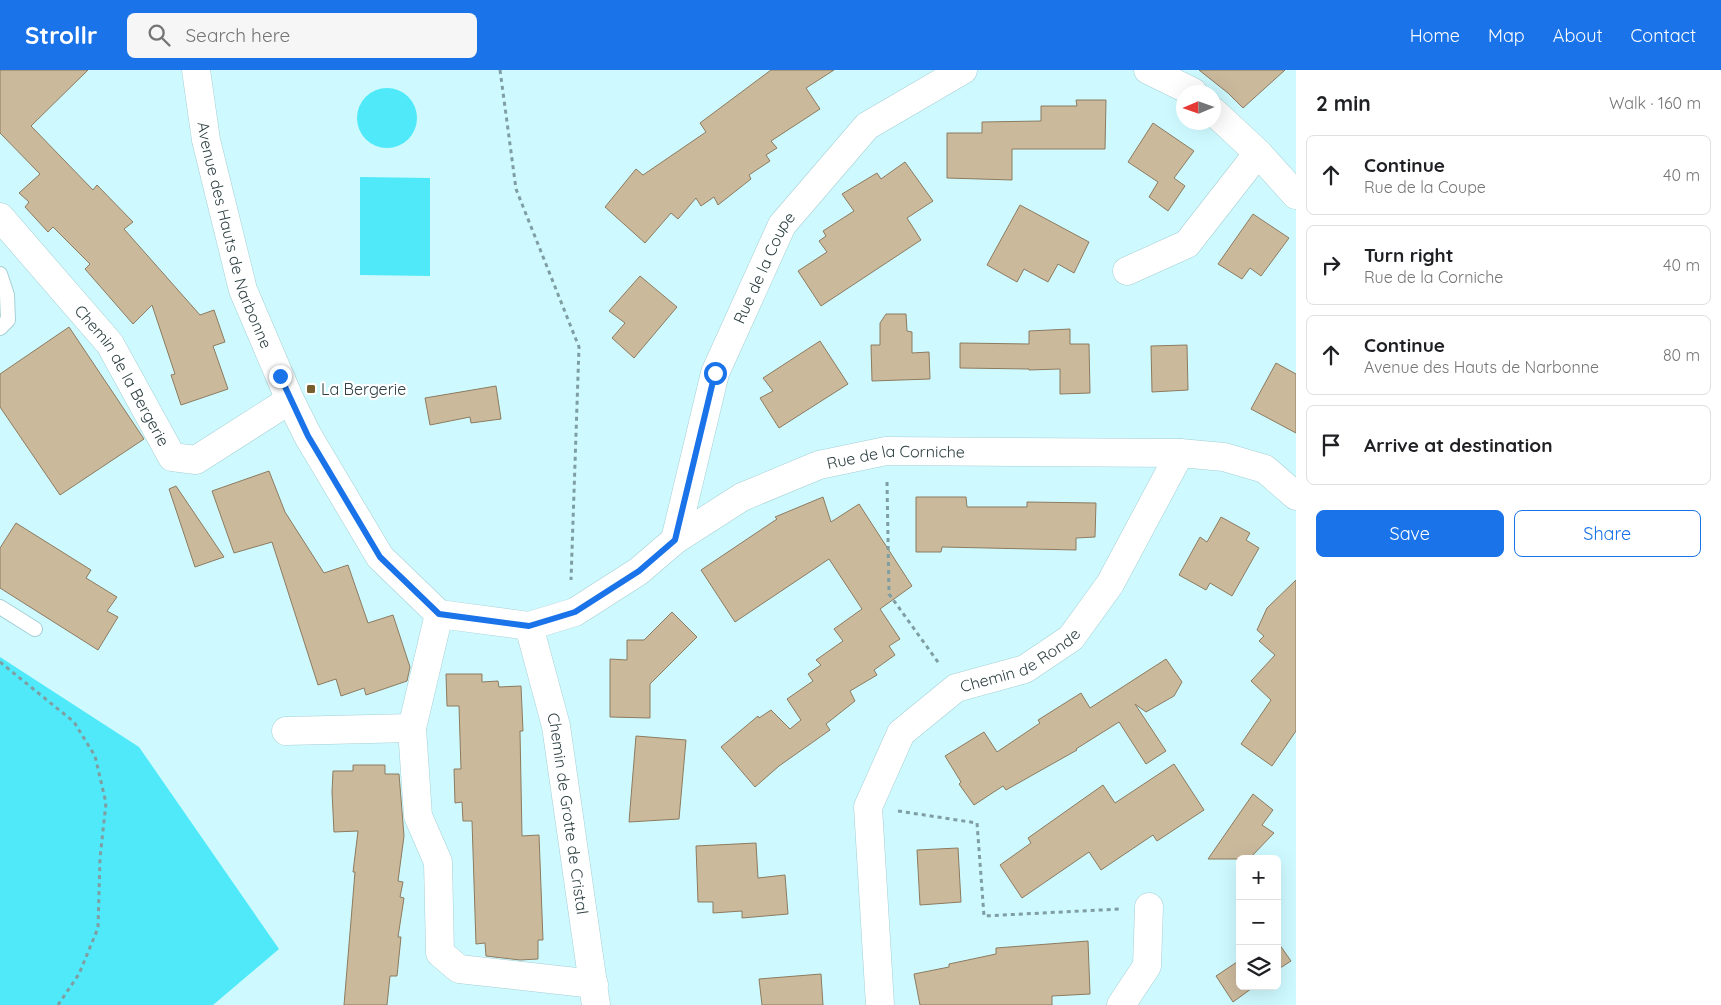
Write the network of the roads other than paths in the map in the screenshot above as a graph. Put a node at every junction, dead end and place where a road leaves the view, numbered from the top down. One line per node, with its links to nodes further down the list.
1 (196, 70): 12 (street, Avenue des Hauts de Narbonne)
2 (962, 70): 15 (street, Rue de la Coupe)
3 (1148, 70): 4 (street)
4 (1179, 85)
5 (1221, 119): 6 (street)
6 (1258, 153): 7 (street); 9 (street)
7 (1296, 195)
8 (0, 217): 12 (street, Chemin de la Bergerie)
9 (1127, 271)
10 (0, 274): 11 (lane)
11 (0, 328)
12 (290, 400): 17 (street, Avenue des Hauts de Narbonne)
13 (1180, 453): 14 (street, Rue de la Corniche); 15 (street, Rue de la Corniche); 24 (street, Chemin de Ronde)
14 (1296, 496)
15 (675, 540): 18 (street, Rue de la Corniche)
16 (0, 607): 19 (lane)
17 (439, 614): 18 (street); 20 (street)
18 (529, 626): 23 (street, Chemin de Grotte de Cristal)
19 (35, 629)
20 (412, 728): 21 (street); 23 (street)
21 (286, 731)
22 (1149, 907): 25 (street)
23 (595, 994)
24 (880, 1005)
25 (1121, 1005)

